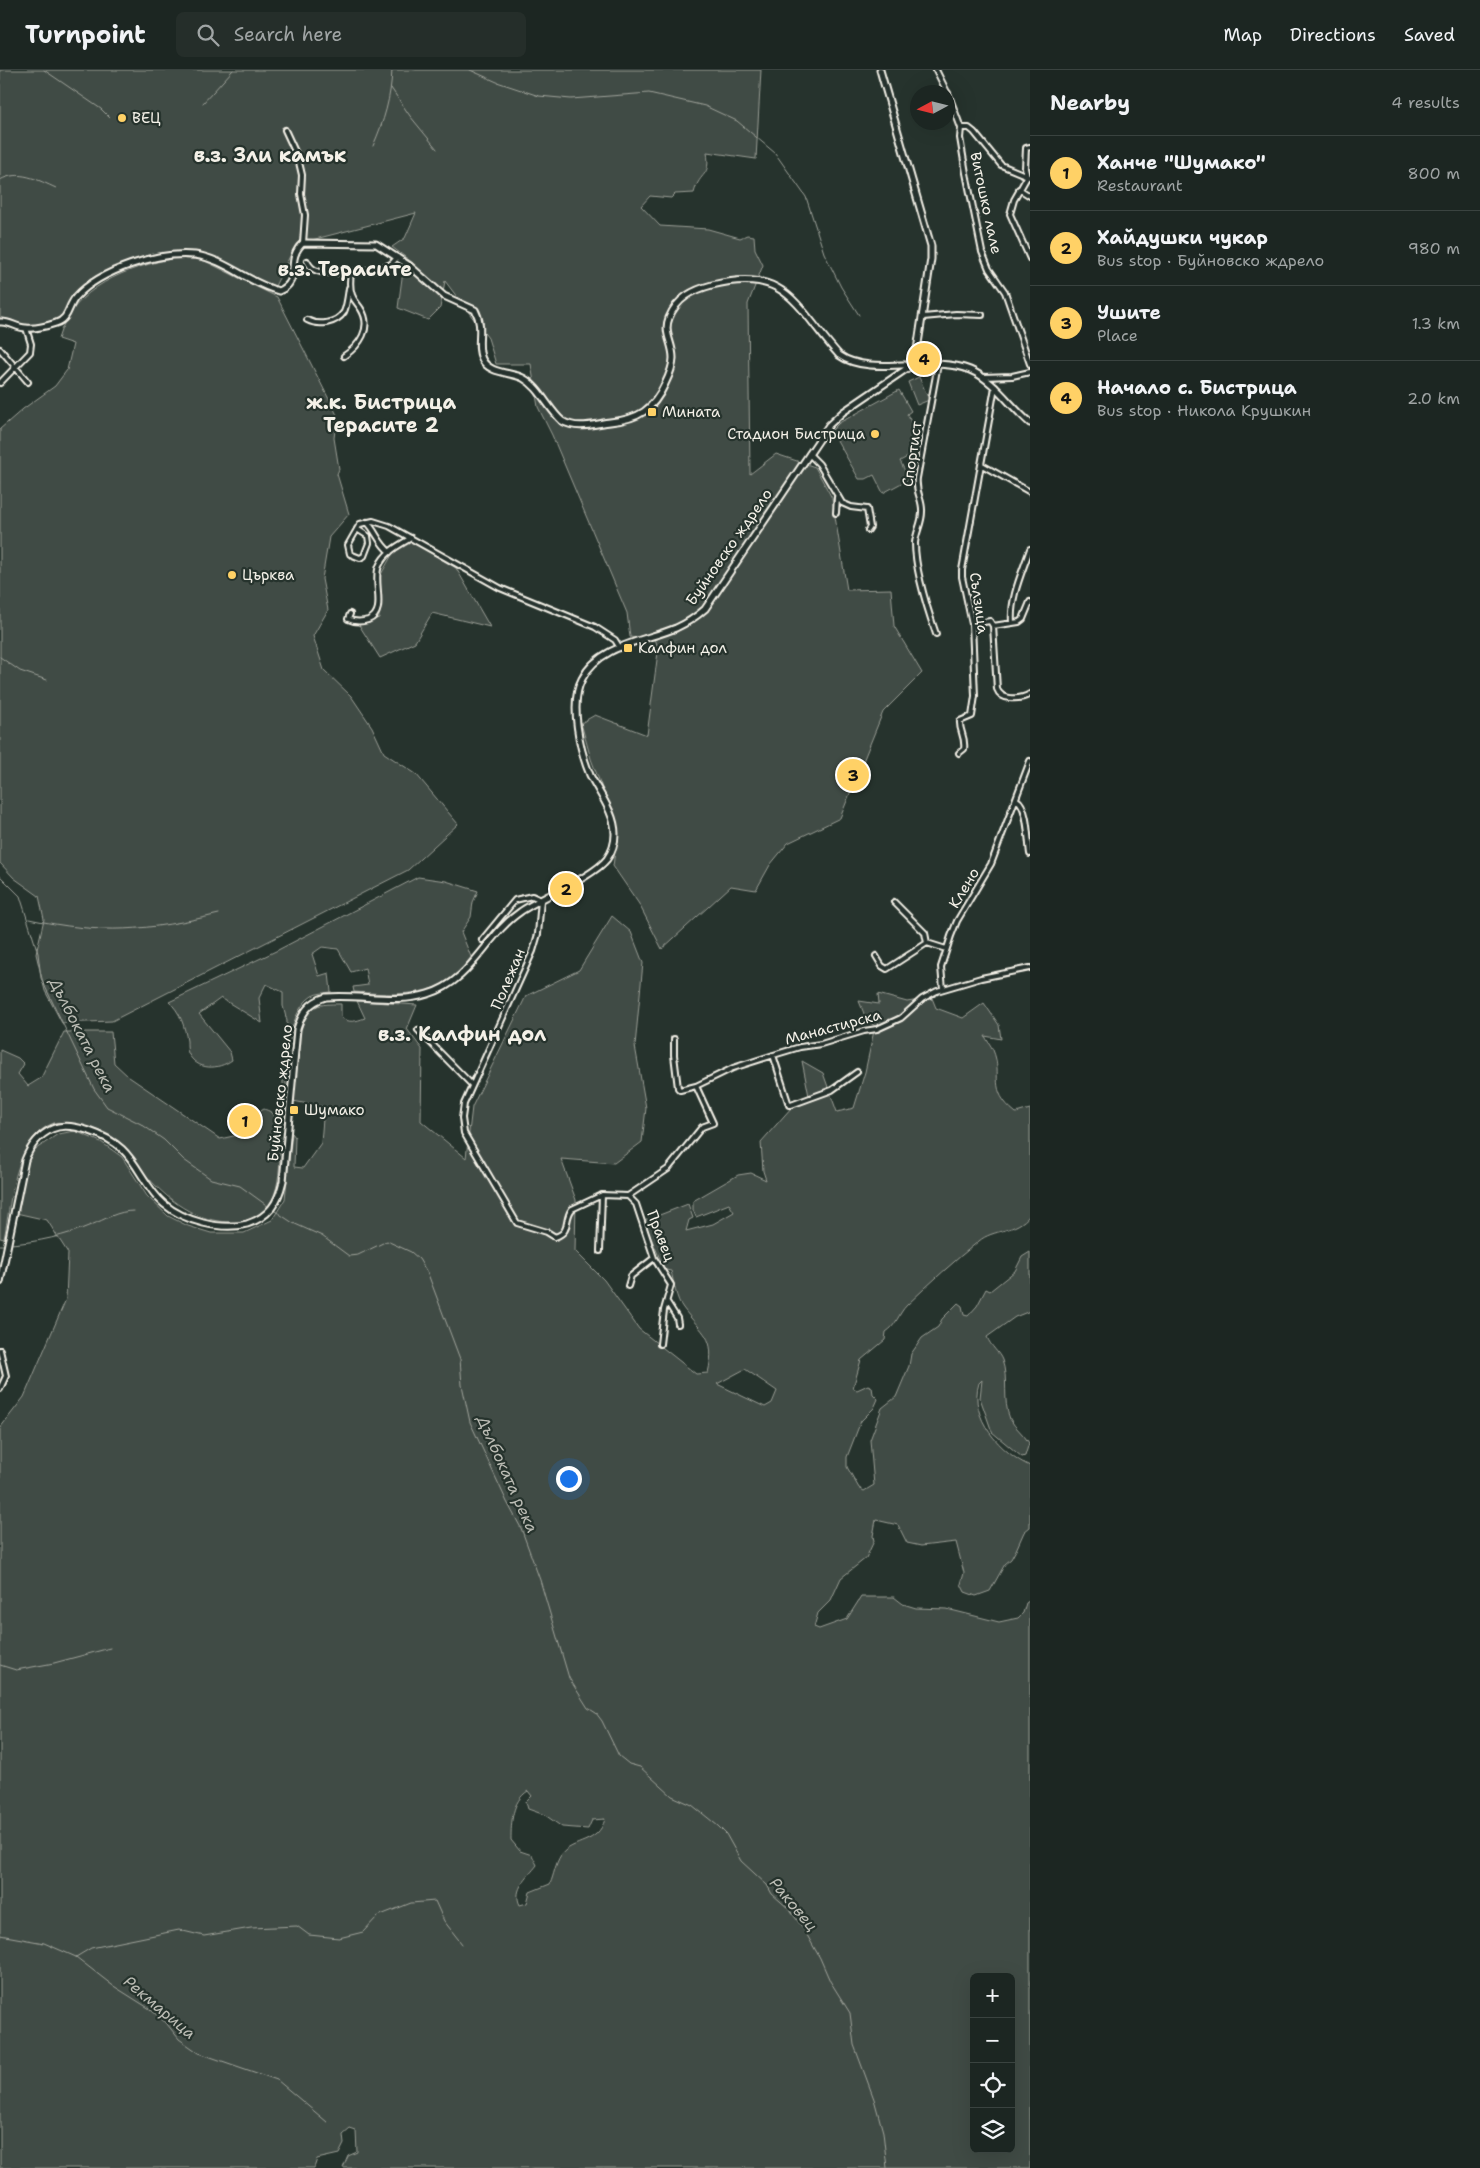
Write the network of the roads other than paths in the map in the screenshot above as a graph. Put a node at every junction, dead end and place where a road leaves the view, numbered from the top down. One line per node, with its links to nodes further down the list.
1 (880, 70): 18 (street)
2 (936, 70): 3 (street, Витошко лале)
3 (943, 85)
4 (955, 113): 5 (street, Витошко лале)
5 (961, 128): 8 (street); 26 (street, Витошко лале)
6 (285, 130): 11 (street)
7 (1028, 148): 8 (street)
8 (1028, 177): 9 (street)
9 (1019, 190): 10 (street); 13 (street)
10 (1030, 196)
11 (303, 243): 12 (street); 21 (street)
12 (398, 257): 15 (street); 24 (street)
13 (1030, 259)
14 (307, 261): 15 (street)
15 (351, 272): 16 (street)
16 (350, 285): 19 (street); 23 (street)
17 (982, 315): 18 (street)
18 (923, 317): 24 (street)
19 (307, 320)
20 (0, 322): 21 (street)
21 (26, 328): 27 (street)
22 (0, 349): 27 (street)
23 (344, 356)
24 (915, 363): 25 (street); 34 (street, Буйновско ждрело)
25 (938, 364): 29 (street); 50 (street, Спортист)
26 (1030, 364)
27 (15, 366): 30 (street); 31 (street)
28 (1030, 372): 29 (street)
29 (983, 377): 32 (street)
30 (28, 382)
31 (0, 383)
32 (994, 387): 33 (street); 35 (street, Сълзица)
33 (1030, 423)
34 (809, 454): 37 (street); 51 (street, Буйновско ждрело)
35 (982, 465): 36 (street); 48 (street, Сълзица)
36 (1030, 492)
37 (837, 497): 38 (street); 41 (street)
38 (836, 513)
39 (367, 522): 40 (street); 42 (street); 44 (street)
40 (357, 529): 40 (street)
41 (868, 530)
42 (412, 538): 44 (street); 51 (street)
43 (1030, 549): 47 (street)
44 (390, 552): 46 (street)
45 (1030, 602): 47 (street)
46 (350, 614)
47 (1012, 623): 49 (street)
48 (972, 624): 49 (street); 53 (street, Сълзица)
49 (993, 626): 52 (street)
50 (936, 634)
51 (620, 648): 57 (street, Буйновско ждрело)
52 (1030, 694)
53 (959, 752)
54 (1030, 761): 55 (street, Клено)
55 (1016, 800): 56 (street); 61 (street, Клено)
56 (1030, 854)
57 (541, 900): 59 (street); 69 (street, Полежан); 75 (street, Буйновско ждрело)
58 (894, 902): 60 (street)
59 (482, 940)
60 (926, 942): 61 (street); 62 (street)
61 (946, 949): 64 (street, Клено)
62 (876, 956)
63 (1030, 968): 64 (street, Манастирска)
64 (943, 989): 67 (street, Манастирска)
65 (418, 1030): 69 (street)
66 (674, 1039): 70 (street)
67 (773, 1055): 68 (street); 70 (street, Манастирска)
68 (857, 1072)
69 (472, 1086): 71 (street, Полежан)
70 (696, 1086): 72 (street)
71 (602, 1195): 72 (street); 73 (street)
72 (628, 1196): 74 (street, Правец)
73 (600, 1251)
74 (654, 1258): 76 (street); 77 (street, Правец)
75 (0, 1282)
76 (628, 1286)
77 (667, 1302): 78 (street); 79 (street, Правец)
78 (678, 1324)
79 (660, 1344)
80 (0, 1350): 81 (street)
81 (0, 1389)

